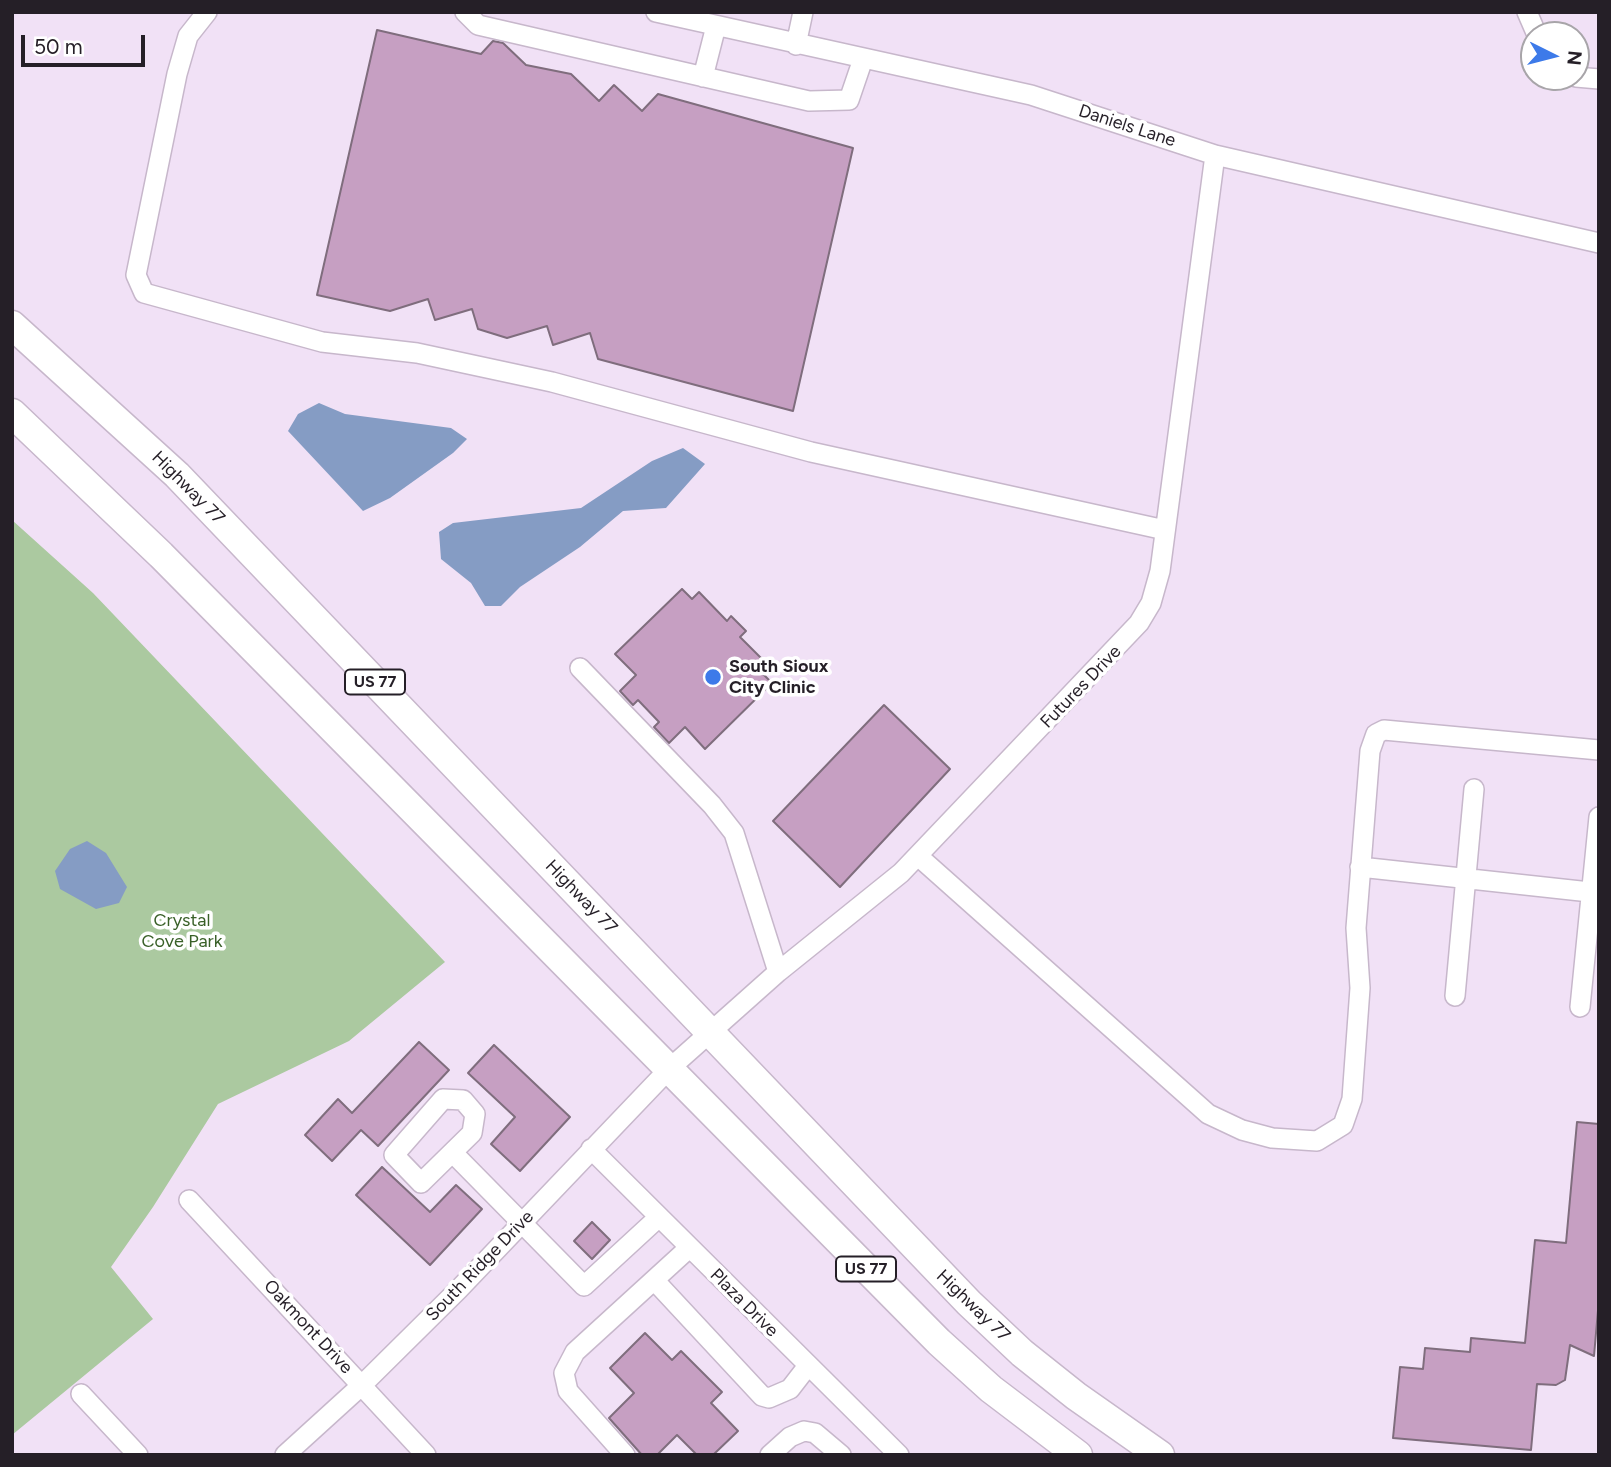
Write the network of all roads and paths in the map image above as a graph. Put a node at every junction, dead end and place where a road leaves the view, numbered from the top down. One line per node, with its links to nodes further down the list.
1 (207, 12): 13 (street)
2 (465, 12): 8 (street)
3 (656, 12): 5 (street, Daniels Lane)
4 (803, 12): 6 (street)
5 (716, 26): 6 (street, Daniels Lane); 8 (street)
6 (796, 45): 7 (street, Daniels Lane)
7 (863, 59): 8 (street); 9 (street, Daniels Lane)
8 (702, 77)
9 (1215, 155): 10 (street, Daniels Lane); 13 (street, Futures Drive)
10 (1599, 243)
11 (12, 324): 25 (highway, Highway 77 / US 77)
12 (12, 413): 26 (highway, US 77)
13 (1165, 530): 18 (street, Futures Drive)
14 (580, 668): 22 (street)
15 (1599, 750): 19 (street)
16 (1474, 789): 20 (street)
17 (1599, 817): 21 (street)
18 (918, 856): 19 (street); 22 (street, Futures Drive)
19 (1360, 867): 20 (street)
20 (1466, 878): 21 (street); 23 (street)
21 (1595, 893): 24 (street)
22 (778, 972): 25 (street, Futures Drive)
23 (1455, 996)
24 (1580, 1007)
25 (709, 1034): 26 (street, Futures Drive); 45 (highway, Highway 77 / US 77)
26 (669, 1069): 27 (street, South Ridge Drive); 44 (highway, US 77)
27 (591, 1149): 30 (street, Plaza Drive); 31 (street, South Ridge Drive)
28 (453, 1153): 28 (street); 31 (street)
29 (189, 1200): 35 (street, Oakmont Drive)
30 (659, 1217): 31 (street); 32 (street, Plaza Drive)
31 (522, 1223): 35 (street, South Ridge Drive)
32 (689, 1248): 33 (street); 34 (street, Plaza Drive)
33 (655, 1281): 34 (street); 41 (street)
34 (807, 1367): 37 (street, Plaza Drive)
35 (362, 1385): 39 (street, South Ridge Drive); 40 (street, Oakmont Drive)
36 (81, 1394): 38 (street)
37 (897, 1454)
38 (138, 1455)
39 (285, 1455)
40 (426, 1455)
41 (625, 1455)
42 (770, 1455): 43 (street)
43 (841, 1455)
44 (1077, 1455)
45 (1160, 1455)

